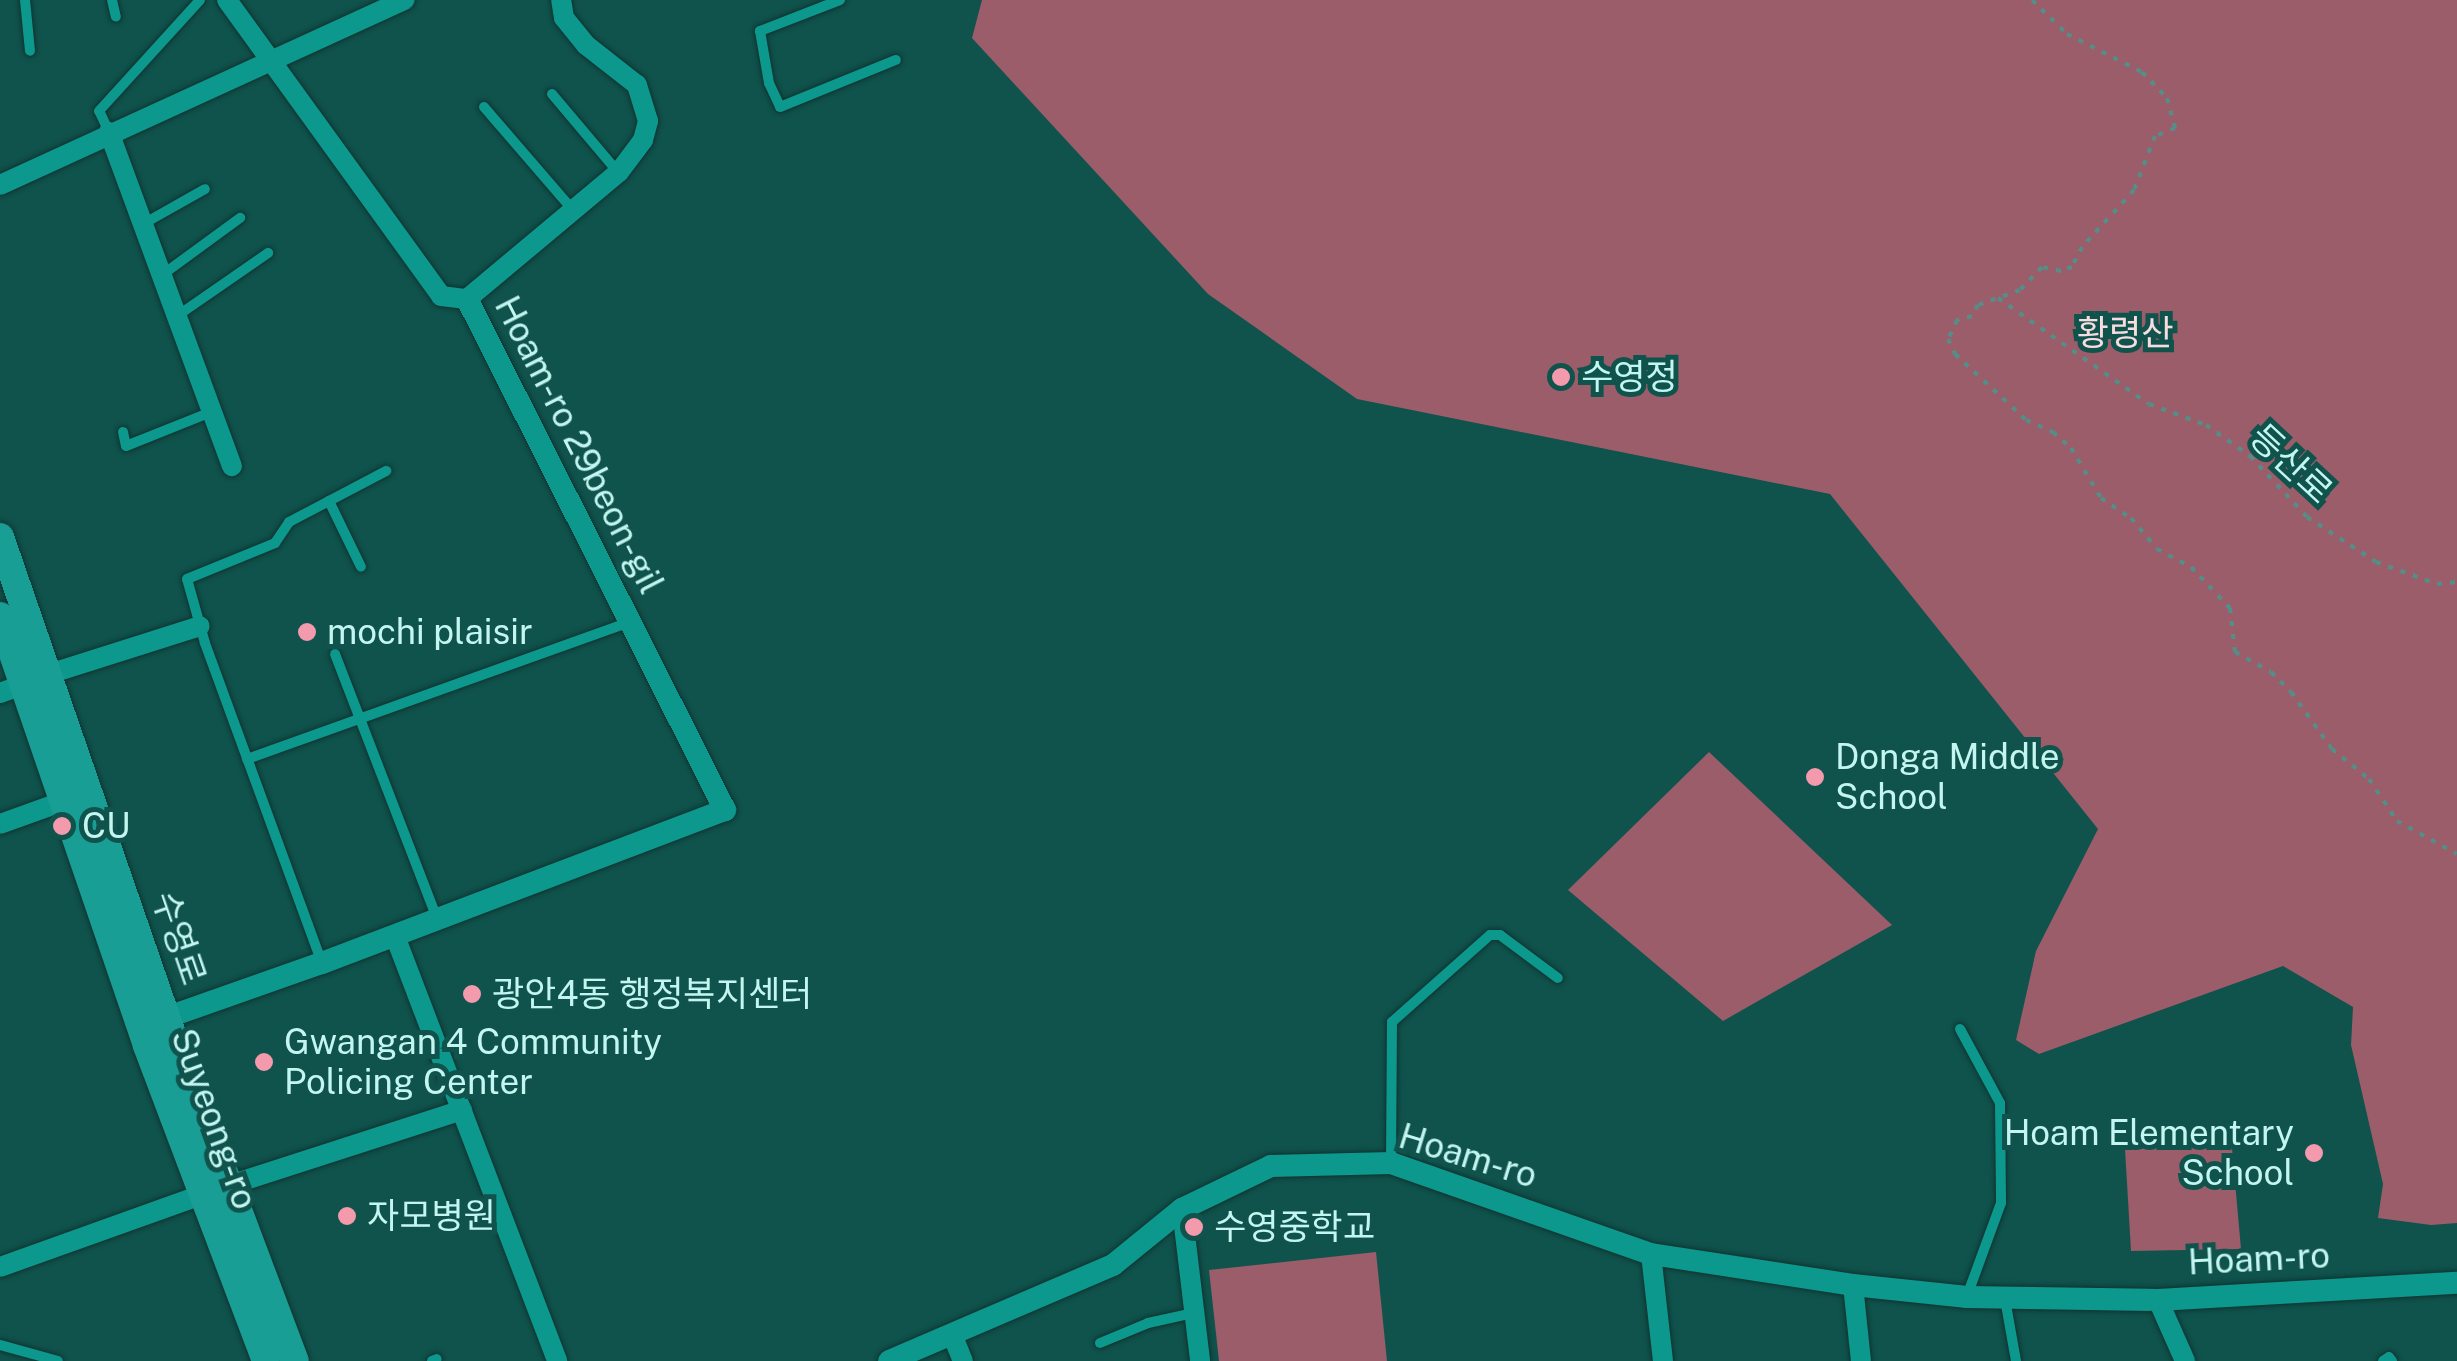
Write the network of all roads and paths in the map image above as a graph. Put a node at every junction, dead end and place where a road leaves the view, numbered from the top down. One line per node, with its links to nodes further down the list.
1 (25, 0): 10 (lane)
2 (112, 0): 9 (lane)
3 (200, 0): 15 (lane)
4 (227, 0): 12 (street, Hoam-ro 29beon-gil)
5 (405, 0): 12 (street)
6 (561, 0): 16 (street)
7 (840, 0): 11 (lane)
8 (2032, 0): 24 (path)
9 (116, 17)
10 (30, 51)
11 (896, 60)
12 (268, 61): 15 (street); 25 (street, Hoam-ro 29beon-gil)
13 (552, 94): 16 (lane)
14 (484, 108): 19 (lane)
15 (109, 132): 17 (street); 21 (street)
16 (619, 172): 19 (street)
17 (0, 185)
18 (206, 189): 21 (lane)
19 (573, 210): 25 (street)
20 (240, 218): 23 (lane)
21 (143, 224): 23 (street)
22 (268, 253): 26 (lane)
23 (162, 275): 26 (street)
24 (1998, 298): 34 (path, 등산로); 44 (path)
25 (467, 299): 36 (street, Hoam-ro 29beon-gil)
26 (177, 316): 27 (street)
27 (212, 412): 28 (lane); 29 (street)
28 (123, 432)
29 (232, 466)
30 (386, 471): 31 (lane)
31 (330, 501): 33 (lane); 37 (lane)
32 (0, 538): 39 (main road, 수영로)
33 (361, 566)
34 (2457, 582)
35 (0, 616): 39 (main road, Suyeong-ro)
36 (629, 622): 40 (lane); 45 (street, Hoam-ro 29beon-gil)
37 (200, 626): 39 (street); 41 (lane)
38 (335, 654): 40 (lane)
39 (25, 684): 42 (main road, Suyeong-ro); 49 (main road, 수영로)
40 (358, 720): 41 (lane); 45 (lane)
41 (247, 759): 47 (lane)
42 (64, 801): 43 (street); 49 (main road, Suyeong-ro)
43 (0, 824)
44 (2457, 854)
45 (438, 920): 46 (street)
46 (395, 936): 47 (street); 51 (street)
47 (322, 964): 49 (street)
48 (1558, 978): 52 (lane)
49 (154, 1022): 53 (main road, Suyeong-ro)
50 (1960, 1029): 59 (lane)
51 (462, 1110): 53 (street, Suyeong-ro); 69 (street)
52 (1391, 1163): 54 (street, Hoam-ro); 55 (street, Hoam-ro)
53 (214, 1191): 56 (street); 67 (main road, Suyeong-ro); 68 (main road)
54 (1182, 1210): 62 (street); 63 (street, Hoam-ro)
55 (1651, 1254): 58 (street, Hoam-ro); 73 (street)
56 (0, 1267)
57 (2457, 1282): 61 (street, Hoam-ro)
58 (1853, 1285): 59 (street, Hoam-ro); 74 (street)
59 (1967, 1296): 60 (street, Hoam-ro)
60 (2005, 1299): 61 (street, Hoam-ro); 75 (lane)
61 (2158, 1300): 76 (street)
62 (1195, 1312): 64 (lane); 72 (street)
63 (952, 1334): 70 (street, Hoam-ro); 71 (street)
64 (1100, 1344)
65 (0, 1345): 66 (lane)
66 (58, 1361)
67 (266, 1361)
68 (294, 1361)
69 (557, 1361)
70 (890, 1361)
71 (963, 1361)
72 (1200, 1361)
73 (1663, 1361)
74 (1860, 1361)
75 (2016, 1361)
76 (2185, 1361)

